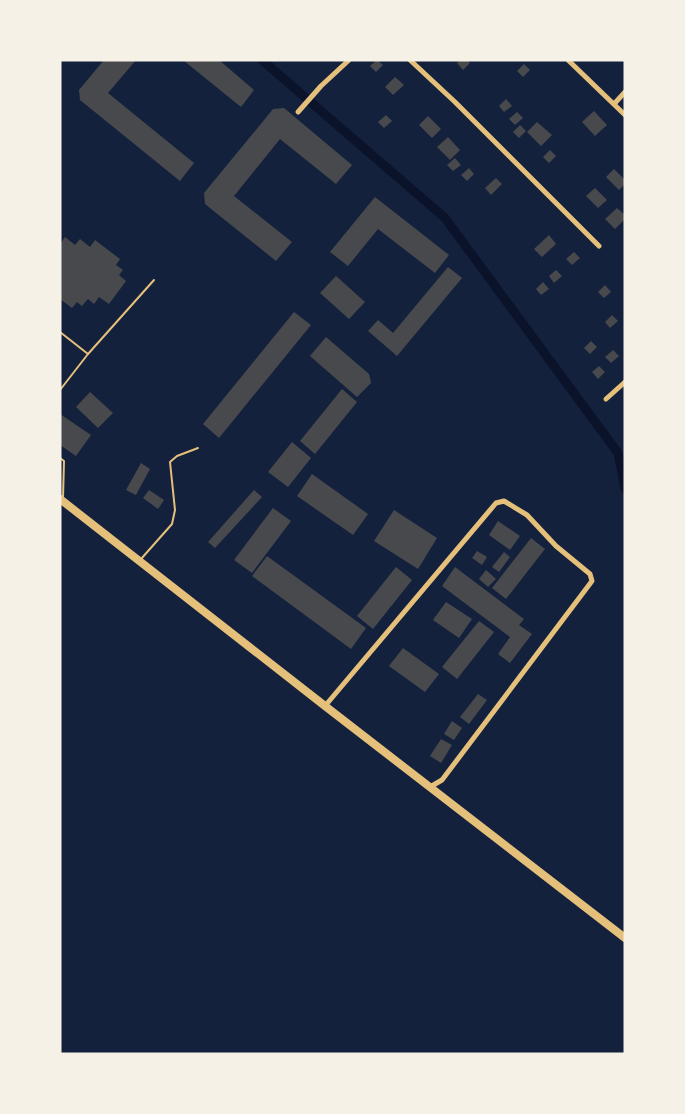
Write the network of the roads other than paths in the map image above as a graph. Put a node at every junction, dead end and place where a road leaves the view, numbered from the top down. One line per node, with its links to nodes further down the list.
1 (349, 60): 6 (street)
2 (410, 60): 8 (street)
3 (568, 60): 5 (street)
4 (625, 92): 5 (street)
5 (614, 104): 7 (street)
6 (298, 112)
7 (625, 115)
8 (599, 246)
9 (154, 280): 11 (lane)
10 (60, 332): 11 (lane)
11 (88, 354): 13 (lane)
12 (625, 382): 14 (street)
13 (60, 390)
14 (606, 399)
15 (198, 447): 18 (lane)
16 (60, 458): 17 (lane)
17 (61, 500): 18 (main road)
18 (139, 561): 19 (main road)
19 (324, 706): 20 (main road); 20 (street)
20 (430, 787): 21 (main road)
21 (625, 938)

